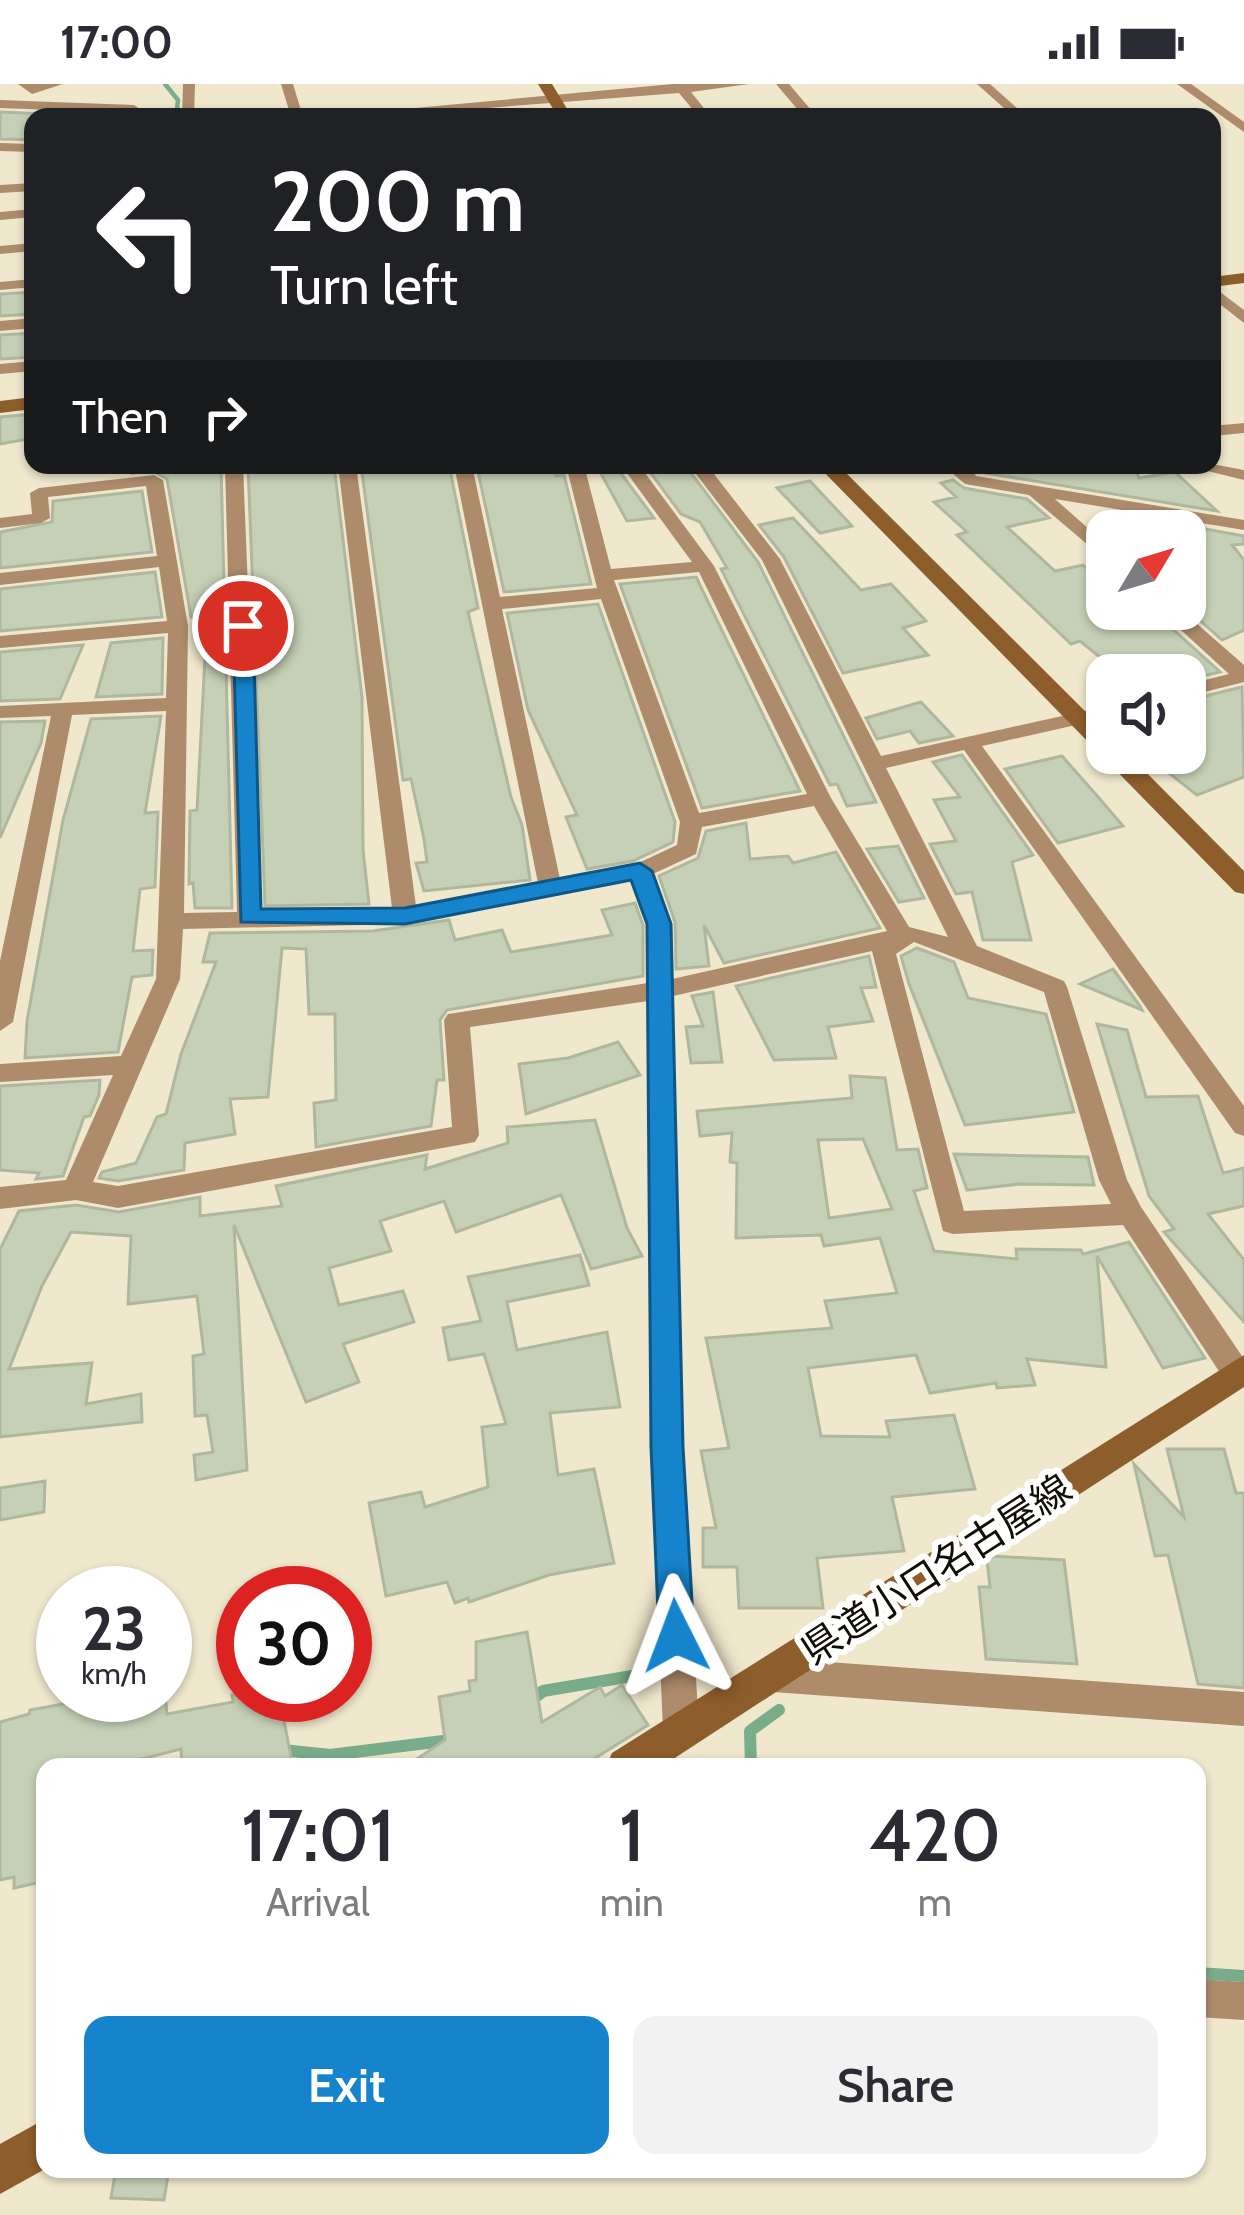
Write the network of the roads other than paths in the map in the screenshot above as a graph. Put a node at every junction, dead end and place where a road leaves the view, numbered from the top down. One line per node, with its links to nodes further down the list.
1 (24, 84): 2 (street)
2 (57, 84)
3 (743, 84): 7 (street)
4 (782, 84): 14 (street)
5 (983, 84): 15 (street)
6 (1183, 84): 16 (street)
7 (681, 86): 8 (street)
8 (549, 91): 13 (street)
9 (117, 97): 12 (street)
10 (0, 104): 11 (street)
11 (59, 108)
12 (128, 108)
13 (402, 108)
14 (803, 108)
15 (1011, 108)
16 (1216, 108)
17 (1221, 295): 18 (street)
18 (1244, 318)
19 (234, 474): 56 (street)
20 (348, 474): 55 (street)
21 (465, 474): 35 (street)
22 (584, 474): 34 (street)
23 (637, 474): 32 (street)
24 (705, 474): 48 (street)
25 (836, 474): 45 (main road)
26 (962, 474): 27 (street)
27 (1034, 490): 29 (street); 30 (street)
28 (0, 523): 31 (street)
29 (1244, 525)
30 (1086, 536)
31 (169, 560): 33 (street); 36 (street)
32 (705, 566): 34 (street); 50 (street)
33 (0, 579)
34 (607, 584): 35 (street); 51 (street)
35 (492, 604): 53 (street)
36 (178, 626): 38 (street); 41 (street)
37 (1192, 630): 39 (street)
38 (0, 642)
39 (1244, 676): 40 (street)
40 (1206, 686)
41 (174, 704): 42 (street); 57 (street)
42 (63, 709): 43 (street); 61 (street)
43 (0, 712)
44 (1086, 717): 45 (street)
45 (1080, 719): 46 (main road); 47 (street)
46 (1086, 725)
47 (970, 744): 48 (street); 64 (street)
48 (874, 764): 59 (street)
49 (1135, 774): 54 (main road)
50 (820, 798): 51 (street); 58 (street)
51 (691, 822): 52 (street)
52 (640, 871): 53 (street); 60 (street)
53 (550, 886): 55 (street)
54 (1244, 886)
55 (405, 916): 56 (street)
56 (249, 917): 57 (street)
57 (172, 921): 62 (street)
58 (902, 936): 59 (street); 60 (street); 67 (street)
59 (968, 952): 67 (street)
60 (661, 990): 65 (street); 71 (street)
61 (0, 1022)
62 (131, 1065): 63 (street); 65 (street)
63 (0, 1072)
64 (1244, 1126)
65 (76, 1189): 66 (street)
66 (0, 1198)
67 (1130, 1214): 68 (street)
68 (1241, 1371): 69 (main road, 県道小口名古屋線)
69 (773, 1676): 70 (street); 71 (main road, 県道小口名古屋線)
70 (1244, 1709)
71 (681, 1731): 72 (main road, 県道小口名古屋線)
72 (640, 1758)
73 (1206, 1999): 74 (street)
74 (1244, 2001)
75 (36, 2148): 76 (main road)
76 (0, 2171)

